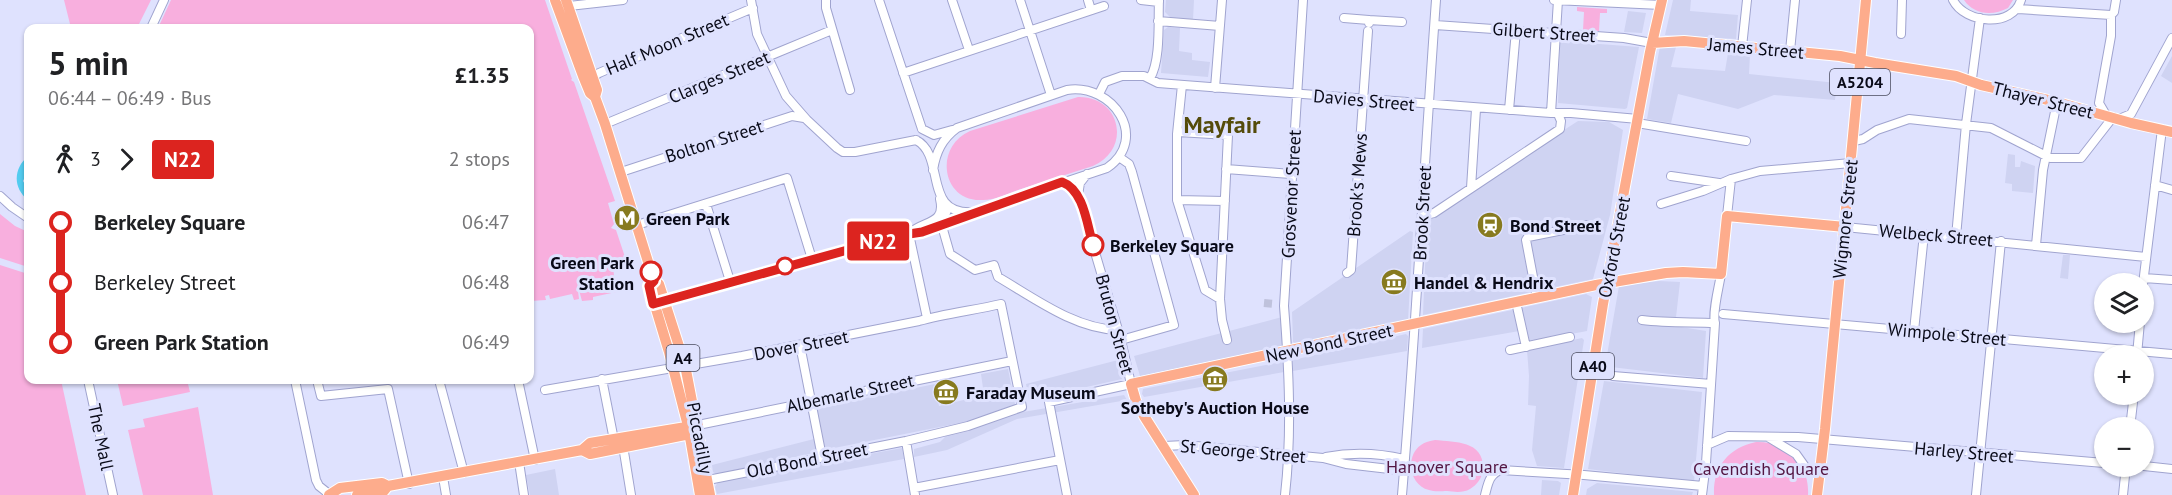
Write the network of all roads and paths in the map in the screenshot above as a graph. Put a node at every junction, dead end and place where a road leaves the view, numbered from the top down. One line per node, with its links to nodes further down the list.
1 (164, 0): 33 (street)
2 (555, 0): 52 (main road, Piccadilly / A4)
3 (623, 0): 22 (street)
4 (826, 0): 37 (street)
5 (879, 0): 49 (street)
6 (952, 0): 45 (street)
7 (1020, 0): 38 (street)
8 (1088, 0): 27 (street)
9 (1141, 0): 21 (street)
10 (1222, 0): 36 (street)
11 (1303, 0): 58 (street, Grosvenor Street)
12 (1437, 0): 35 (street, Brook Street)
13 (1554, 0): 14 (street)
14 (1558, 0): 23 (street); 40 (street)
15 (1747, 0): 44 (street)
16 (1795, 0): 46 (street)
17 (1866, 0): 48 (main road, Wigmore Street / A5204)
18 (1902, 0): 41 (street)
19 (1953, 0): 30 (street)
20 (2116, 0): 28 (street)
21 (1159, 1): 31 (street)
22 (567, 3): 52 (main road, Piccadilly / A4)
23 (1662, 3): 43 (main road, Oxford Street / A40)
24 (752, 4): 47 (street); 52 (street, Half Moon Street)
25 (2020, 4): 28 (street); 30 (street)
26 (1104, 6): 27 (street)
27 (1091, 10): 38 (street)
28 (2111, 15): 61 (street)
29 (1344, 18): 34 (street)
30 (1980, 18): 51 (street)
31 (1158, 21): 36 (street); 50 (street)
32 (1402, 22): 34 (street)
33 (153, 24)
34 (1369, 25): 59 (street, Brook's Mews)
35 (1435, 25): 39 (street, Gilbert Street); 62 (street, Brook Street)
36 (1220, 26): 54 (street)
37 (832, 30): 47 (street, Clarges Street); 55 (street)
38 (1030, 30): 45 (street); 57 (street)
39 (1516, 30): 40 (street, Gilbert Street); 64 (street)
40 (1556, 33): 43 (street, Gilbert Street); 66 (street)
41 (1901, 34)
42 (2172, 38): 68 (street)
43 (1652, 43): 44 (main road, James Street); 70 (main road, Oxford Street / A40)
44 (1742, 47): 46 (main road, James Street)
45 (969, 50): 49 (street)
46 (1790, 51): 48 (main road, James Street)
47 (768, 56): 69 (street); 71 (street, Clarges Street)
48 (1860, 60): 51 (main road, James Street); 79 (main road, Wigmore Street / A5204)
49 (903, 73): 74 (street)
50 (1150, 78): 53 (street, Davies Street); 56 (street, Davies Street)
51 (1973, 81): 60 (main road, Thayer Street); 72 (street)
52 (590, 82): 71 (main road, Piccadilly / A4)
53 (1182, 85): 54 (street, Davies Street); 76 (street)
54 (1215, 88): 58 (street, Davies Street)
55 (850, 90)
56 (1099, 94): 57 (street); 81 (street)
57 (1051, 95): 73 (street)
58 (1297, 95): 59 (street, Davies Street); 87 (street, Grosvenor Street)
59 (1362, 100): 62 (street, Davies Street); 122 (street, Brook's Mews)
60 (2057, 102): 65 (main road, Thayer Street); 80 (street)
61 (2099, 103): 65 (street); 67 (street)
62 (1428, 105): 63 (street, Davies Street); 109 (street, Brook Street)
63 (1476, 109): 64 (street, Davies Street); 94 (street)
64 (1509, 110): 66 (street, Davies Street)
65 (2088, 110): 67 (main road, Thayer Street)
66 (1554, 114): 70 (street, Davies Street); 94 (street)
67 (2113, 117): 68 (main road, Thayer Street); 80 (street)
68 (2134, 118): 75 (main road, Thayer Street)
69 (807, 120): 77 (street); 85 (street, Bolton Street)
70 (1638, 121): 78 (street, Davies Street); 128 (main road, Oxford Street / A40)
71 (605, 124): 85 (main road, Piccadilly / A4)
72 (1966, 124): 79 (street); 80 (street); 117 (street)
73 (957, 128): 74 (street); 83 (street)
74 (922, 129): 77 (street)
75 (2167, 130): 93 (street)
76 (1178, 132): 84 (street); 101 (street)
77 (916, 140): 83 (street)
78 (1746, 141)
79 (1854, 141): 82 (main road, Wigmore Street / A5204)
80 (2045, 156): 119 (street)
81 (1119, 157): 86 (street); 144 (street)
82 (1851, 163): 89 (street); 114 (main road, Wigmore Street / A5204)
83 (933, 170): 98 (street)
84 (1226, 170): 87 (street); 102 (street)
85 (621, 172): 111 (main road, Piccadilly / A4)
86 (1087, 174): 91 (street); 99 (street)
87 (1291, 174): 150 (street, Grosvenor Street)
88 (1671, 176): 90 (street)
89 (1731, 179): 92 (street); 110 (street)
90 (1703, 180): 92 (street); 97 (street)
91 (1062, 182): 99 (street); 106 (street)
92 (1719, 183): 97 (street)
93 (2155, 185): 96 (street); 120 (street)
94 (1471, 188): 109 (street)
95 (0, 189): 107 (street)
96 (2172, 190)
97 (1703, 191): 104 (street)
98 (939, 195): 105 (street); 115 (street)
99 (1078, 195): 140 (street, Bruton Street)
100 (0, 196): 108 (street)
101 (1177, 200): 102 (street); 130 (street)
102 (1225, 201): 130 (street)
103 (706, 204): 111 (street); 121 (street); 127 (street)
104 (1661, 204)
105 (948, 206): 106 (street); 113 (street)
106 (975, 212): 113 (street)
107 (24, 214)
108 (24, 214)
109 (1422, 216): 138 (street, Brook Street)
110 (1727, 216): 114 (main road, Welbeck Street); 124 (main road)
111 (637, 225): 131 (main road, Piccadilly / A4)
112 (1588, 225): 129 (street)
113 (942, 226): 115 (street); 140 (street)
114 (1845, 227): 116 (street, Welbeck Street); 139 (main road, Wigmore Street / A5204)
115 (909, 234): 121 (street); 135 (street)
116 (1924, 234): 117 (street, Welbeck Street); 141 (street)
117 (1956, 237): 118 (street, Welbeck Street)
118 (2001, 241): 119 (street, Welbeck Street); 143 (street)
119 (2036, 244): 120 (street, Welbeck Street)
120 (2146, 257): 123 (street)
121 (812, 259): 127 (street)
122 (1349, 272)
123 (2144, 273)
124 (1721, 274): 128 (main road, New Bond Street); 133 (street)
125 (2154, 280): 126 (street)
126 (2172, 280)
127 (730, 281): 131 (street)
128 (1608, 283): 129 (main road, New Bond Street); 190 (main road, Oxford Street / A40)
129 (1537, 298): 132 (main road, New Bond Street)
130 (1220, 299): 145 (street)
131 (659, 302): 154 (main road, Piccadilly / A4); 155 (main road, Piccadilly / A4)
132 (1516, 302): 138 (main road, New Bond Street); 147 (street)
133 (1718, 302): 134 (street); 137 (street)
134 (1723, 314): 137 (street); 139 (street, Wimpole Street)
135 (927, 318): 146 (street, Dover Street); 153 (street, Dover Street)
136 (1642, 320): 137 (street)
137 (1715, 323): 164 (street)
138 (1416, 324): 150 (main road, New Bond Street); 180 (street, Brook Street)
139 (1835, 324): 141 (street, Wimpole Street); 170 (main road, Wigmore Street / A5204)
140 (1118, 330): 144 (street, Bruton Street)
141 (1914, 331): 143 (street, Wimpole Street)
142 (1570, 337): 147 (street)
143 (1991, 337): 148 (street, Wimpole Street); 176 (street)
144 (1121, 340): 163 (street, Bruton Street)
145 (1227, 340)
146 (800, 345): 154 (street, Dover Street); 166 (street)
147 (1526, 347): 149 (street)
148 (2094, 348)
149 (1510, 350)
150 (1288, 352): 163 (main road, New Bond Street); 177 (street, Grosvenor Street)
151 (2154, 353): 152 (street, Wimpole Street)
152 (2172, 354)
153 (1012, 361): 166 (street, Albemarle Street); 171 (street)
154 (685, 365): 155 (street, Dover Street); 167 (main road, Piccadilly / A4)
155 (673, 368): 157 (street, Dover Street); 167 (main road, Piccadilly / A4)
156 (1613, 376): 164 (street)
157 (602, 379): 165 (street, Dover Street); 169 (street)
158 (89, 384): 200 (street, The Mall)
159 (296, 384): 198 (street)
160 (318, 384): 194 (street)
161 (441, 384): 189 (street)
162 (519, 384): 181 (street)
163 (1131, 384): 173 (main road); 182 (street, New Bond Street)
164 (1710, 384): 172 (street)
165 (545, 390)
166 (810, 401): 167 (street, Albemarle Street); 178 (street)
167 (693, 429): 169 (main road); 174 (main road); 193 (main road, Piccadilly / A4); 205 (main road, Piccadilly / A4)
168 (1768, 437): 170 (street); 172 (street); 186 (street)
169 (614, 439): 174 (street); 175 (main road)
170 (1823, 439): 176 (street, Harley Street); 212 (main road, A5204)
171 (906, 441): 178 (street, Old Bond Street); 196 (street)
172 (1707, 445): 197 (street)
173 (1164, 446): 177 (street, St George Street); 208 (main road)
174 (622, 447): 175 (main road); 204 (street)
175 (582, 450): 181 (main road)
176 (1980, 453): 184 (street, Harley Street); 213 (street)
177 (1289, 455): 179 (street, St George Street); 209 (street, Grosvenor Street)
178 (822, 457): 193 (street, Old Bond Street)
179 (1323, 458): 180 (street, St George Street); 187 (street, St George Street)
180 (1404, 459): 187 (street)
181 (535, 460): 183 (main road)
182 (1060, 460): 196 (street); 207 (street)
183 (519, 462): 189 (main road); 203 (street)
184 (2094, 462)
185 (2154, 467): 188 (street)
186 (1806, 468)
187 (1403, 469): 199 (street)
188 (2172, 469)
189 (464, 473): 191 (main road)
190 (1575, 474): 197 (street); 210 (street); 211 (main road, Oxford Street / A40)
191 (443, 477): 194 (main road); 202 (street)
192 (2125, 477): 214 (street)
193 (708, 480): 206 (main road, Piccadilly / A4)
194 (409, 484): 195 (main road)
195 (387, 486): 198 (main road); 201 (main road)
196 (915, 491)
197 (1702, 491)
198 (334, 494)
199 (1403, 494)
200 (113, 495)
201 (358, 495)
202 (446, 495)
203 (524, 495)
204 (631, 495)
205 (700, 495)
206 (710, 495)
207 (1066, 495)
208 (1194, 495)
209 (1285, 495)
210 (1485, 495)
211 (1573, 495)
212 (1817, 495)
213 (1976, 495)
214 (2123, 495)

